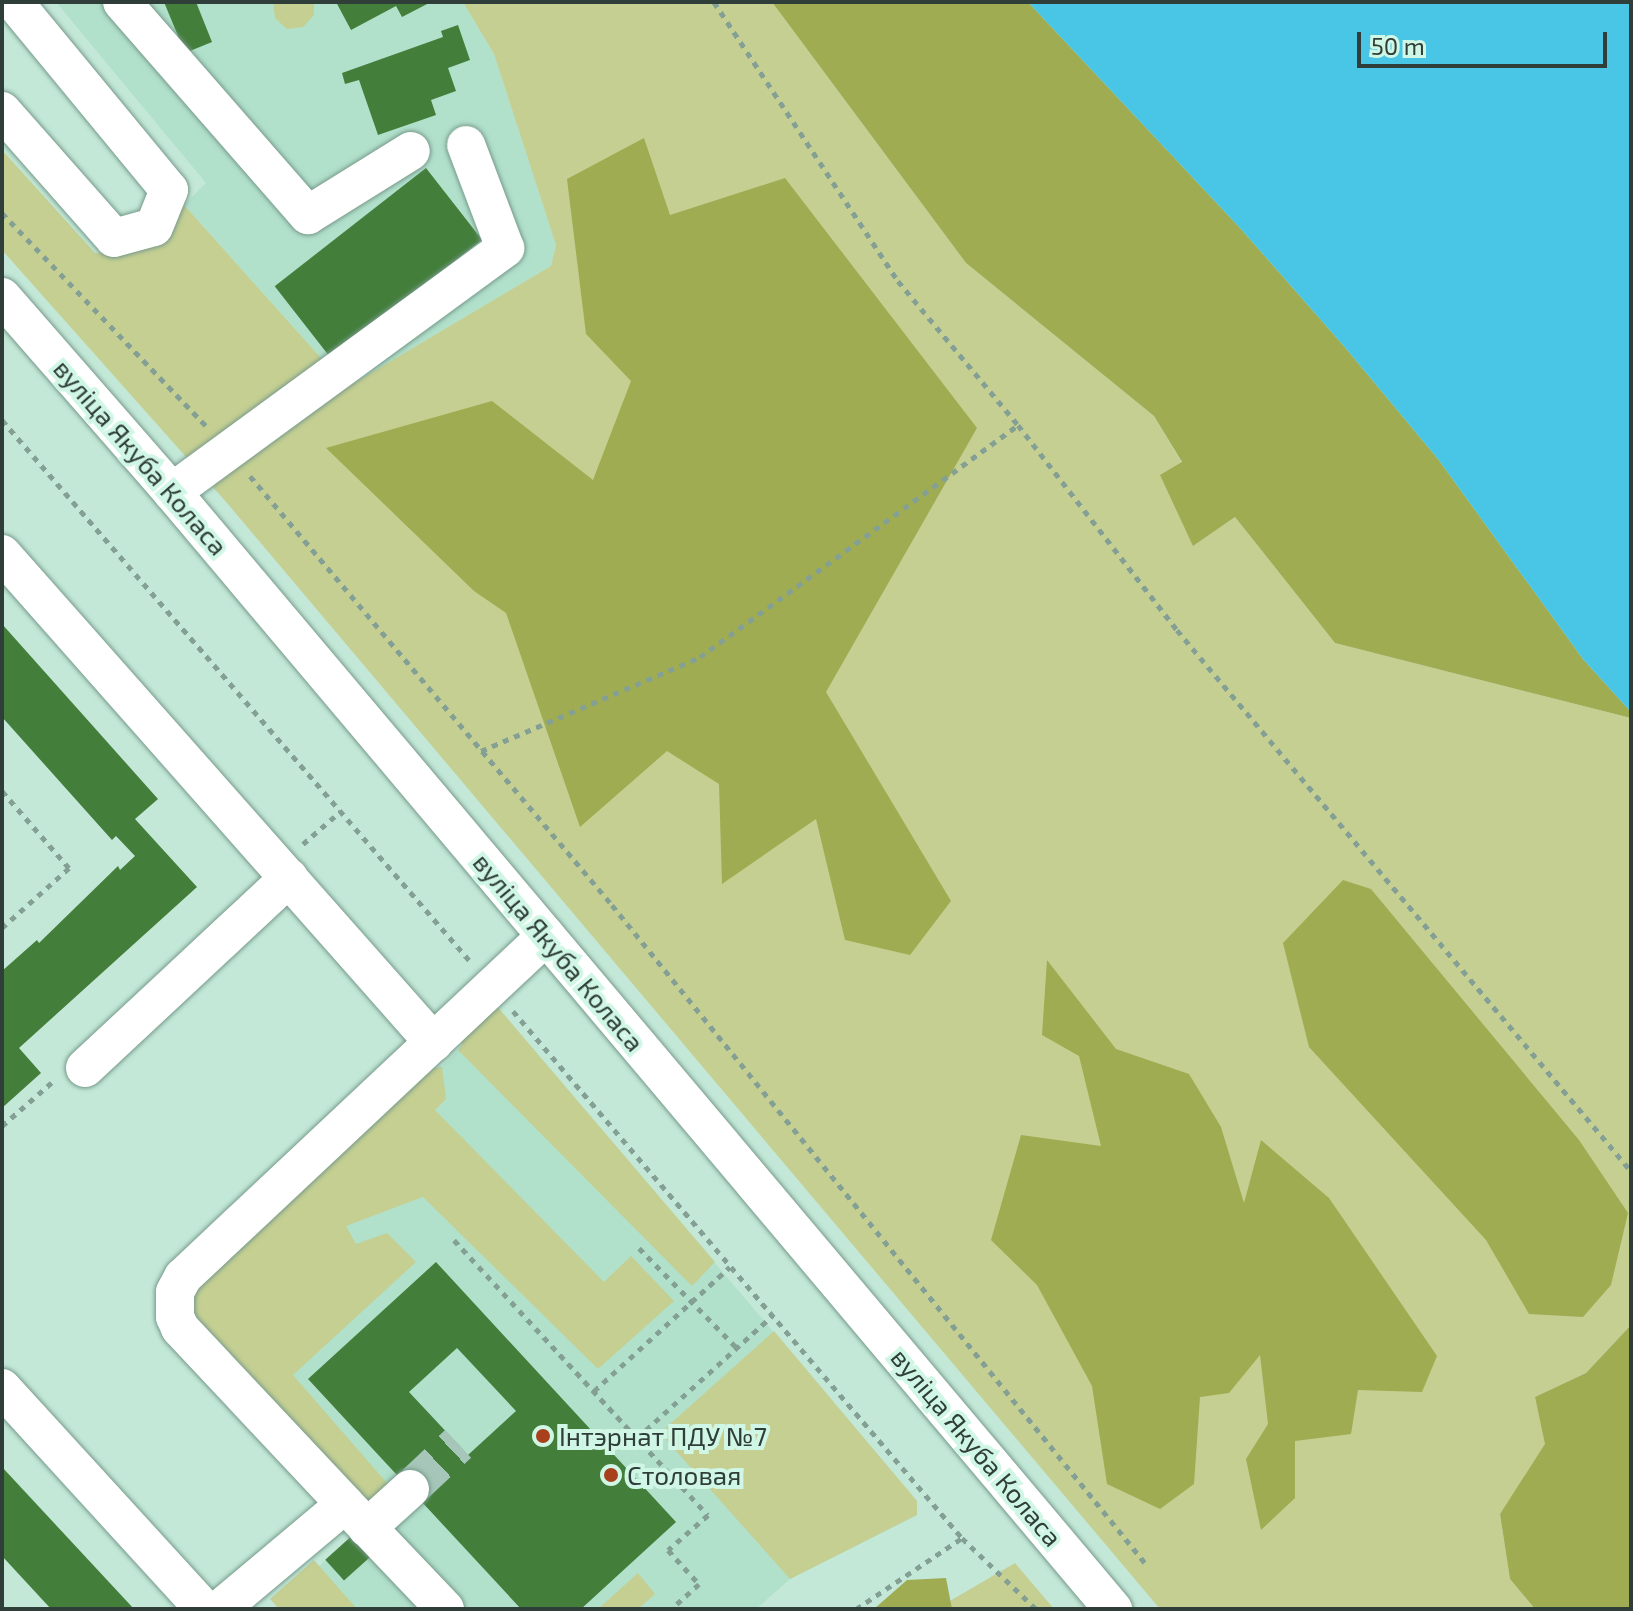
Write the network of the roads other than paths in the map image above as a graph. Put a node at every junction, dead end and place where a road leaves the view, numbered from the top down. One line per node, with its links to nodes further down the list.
1 (14, 2): 3 (street)
2 (122, 2): 5 (street)
3 (2, 111)
4 (466, 145): 7 (street)
5 (411, 151)
6 (2, 297): 7 (street, вуліца Якуба Коласа)
7 (172, 492): 10 (street, вуліца Якуба Коласа)
8 (2, 554): 9 (street)
9 (284, 872): 11 (street); 12 (street)
10 (546, 936): 11 (street); 19 (street, вуліца Якуба Коласа)
11 (434, 1043): 15 (street)
12 (85, 1068)
13 (2, 1388): 16 (street)
14 (410, 1489): 15 (street)
15 (356, 1516): 17 (street); 18 (street)
16 (204, 1609)
17 (220, 1609)
18 (445, 1609)
19 (1113, 1609)

